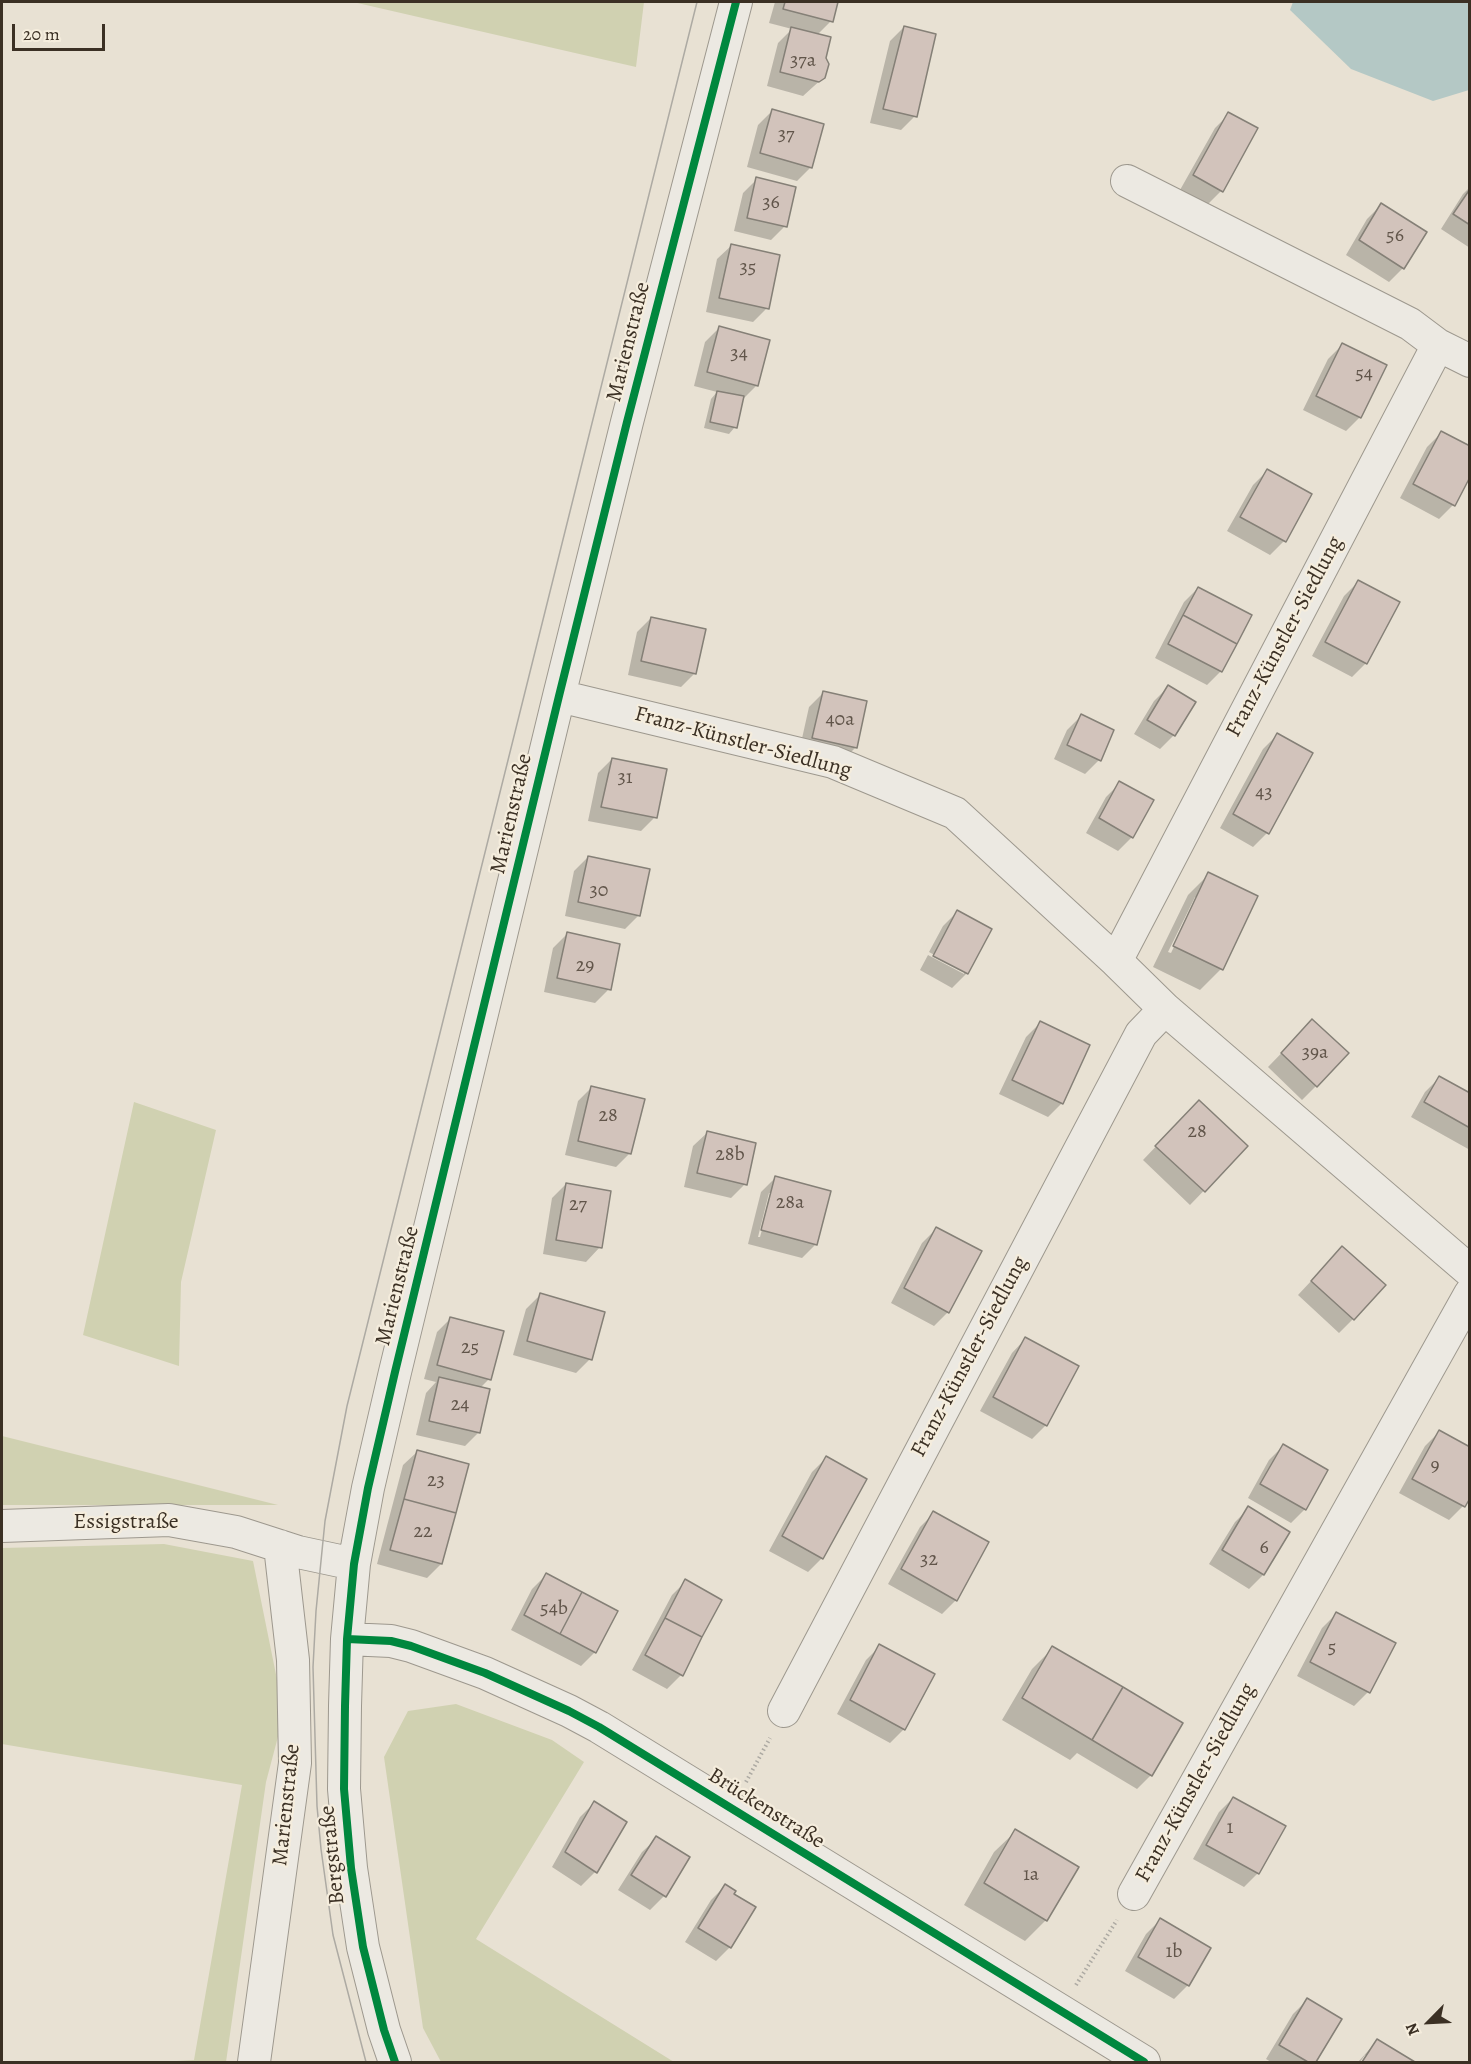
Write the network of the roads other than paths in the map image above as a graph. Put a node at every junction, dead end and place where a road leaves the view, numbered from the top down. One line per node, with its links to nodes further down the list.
1 (736, 2): 5 (street, Marienstraße)
2 (1127, 181): 3 (street)
3 (1438, 345): 4 (street); 6 (street, Franz-Künstler-Siedlung)
4 (1470, 361)
5 (559, 696): 6 (street, Franz-Künstler-Siedlung); 12 (street, Marienstraße)
6 (1116, 961): 7 (street, Franz-Künstler-Siedlung)
7 (1165, 1009): 8 (street, Franz-Künstler-Siedlung); 14 (street, Franz-Künstler-Siedlung)
8 (1470, 1271)
9 (1470, 1294): 15 (street, Franz-Künstler-Siedlung)
10 (2, 1526): 11 (street, Essigstraße)
11 (280, 1546): 12 (street, Essigstraße); 16 (street, Marienstraße)
12 (354, 1564): 13 (street, Marienstraße)
13 (347, 1639): 17 (street, Bergstraße); 18 (street, Brückenstraße)
14 (778, 1722)
15 (1134, 1894)
16 (254, 2062)
17 (395, 2062)
18 (1144, 2062)

